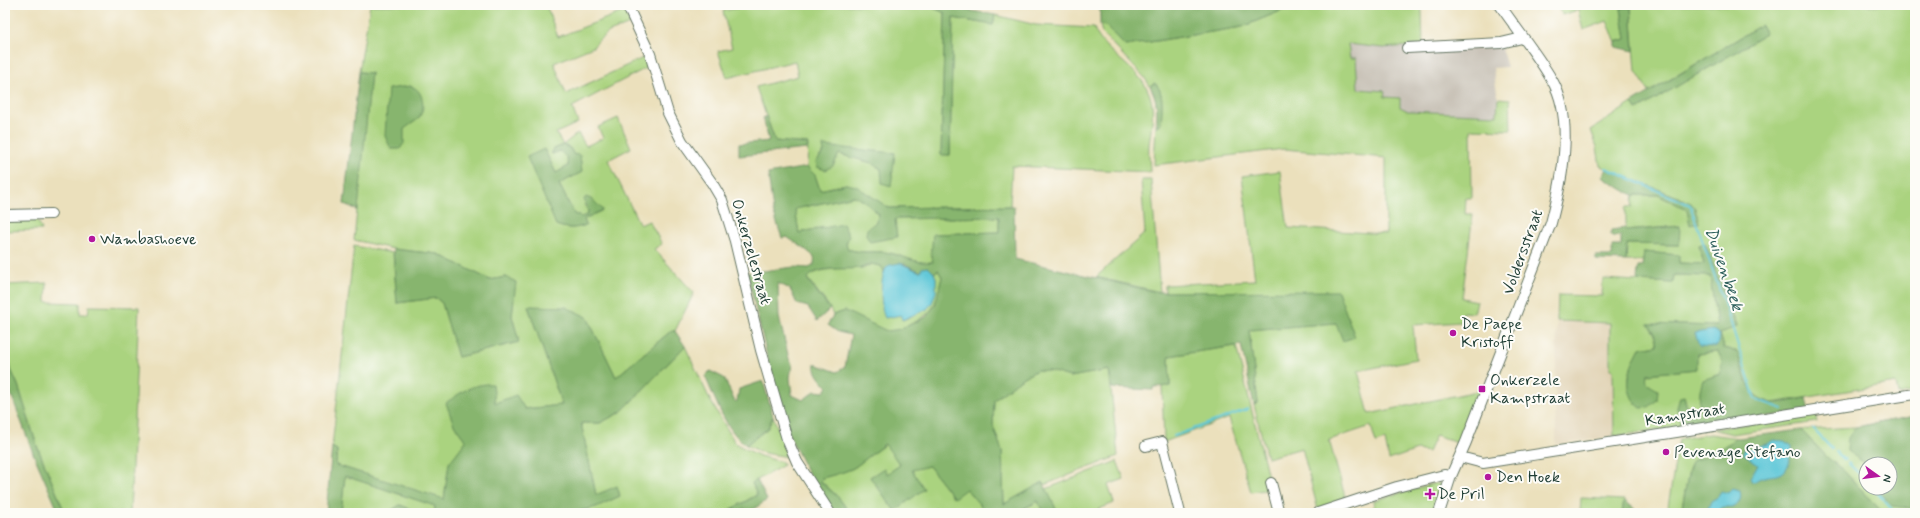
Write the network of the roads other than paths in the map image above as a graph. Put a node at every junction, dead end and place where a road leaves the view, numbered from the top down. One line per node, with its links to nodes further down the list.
1 (627, 5): 13 (street, Onkerzelestraat)
2 (1500, 5): 3 (street, Voldersstraat)
3 (1522, 38): 4 (street); 9 (street, Voldersstraat)
4 (1407, 48)
5 (51, 214): 6 (street)
6 (5, 215)
7 (1915, 394): 9 (street, Kampstraat)
8 (1146, 446): 14 (street)
9 (1460, 457): 10 (street, Voldersstraat)
10 (1451, 476): 12 (street); 17 (street, Voldersstraat)
11 (1271, 483): 15 (street)
12 (1341, 509): 16 (street)
13 (830, 513)
14 (1180, 513)
15 (1279, 513)
16 (1318, 513)
17 (1439, 513)

